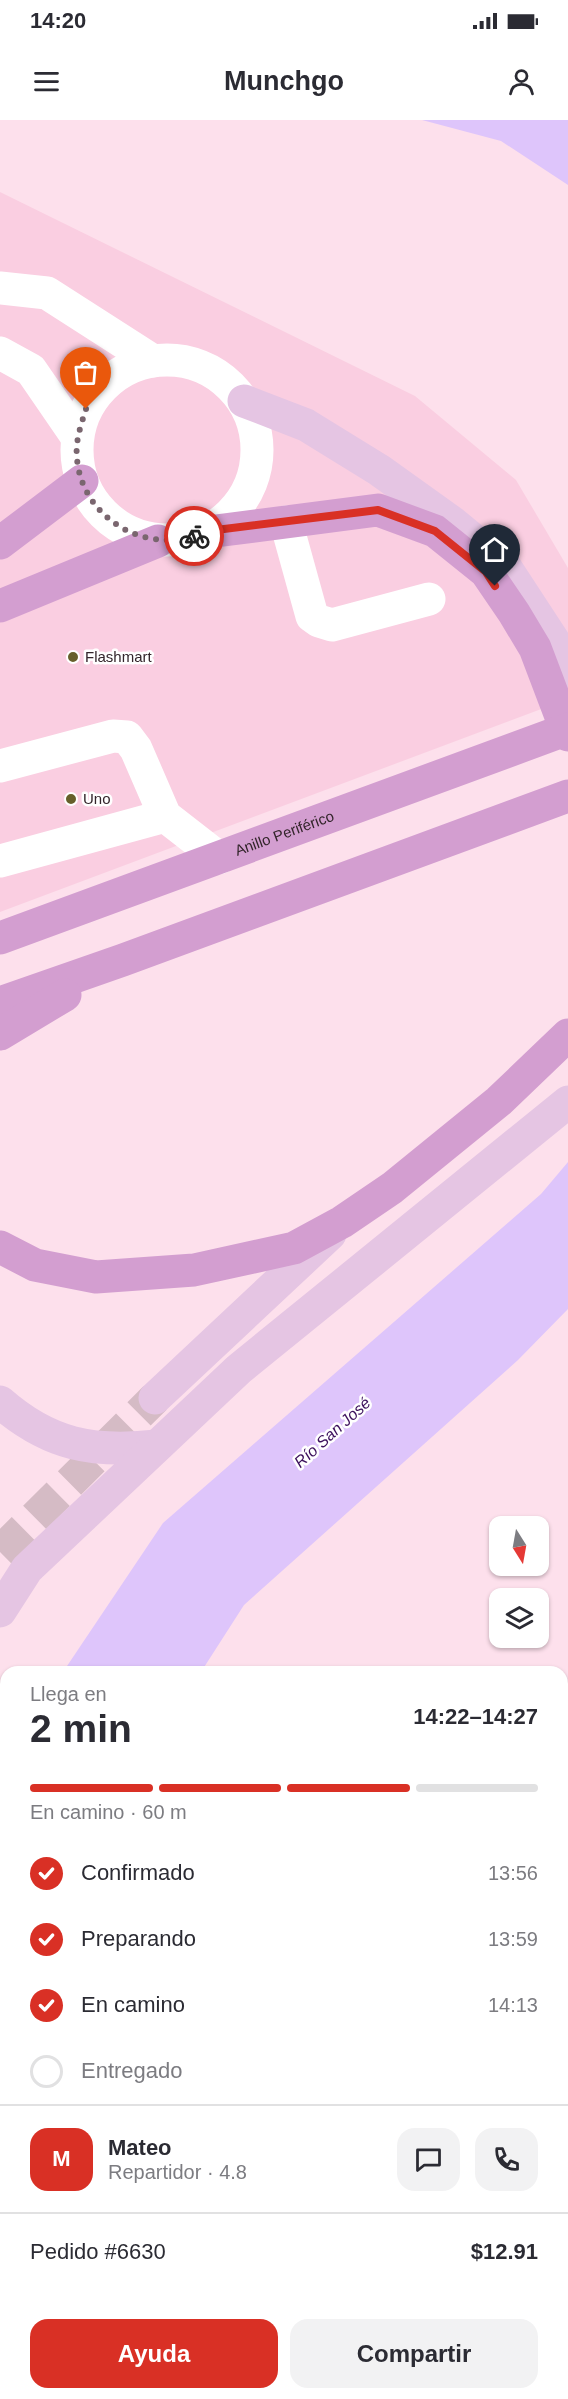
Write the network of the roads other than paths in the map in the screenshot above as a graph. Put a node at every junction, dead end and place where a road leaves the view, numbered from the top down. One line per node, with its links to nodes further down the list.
1 (0, 288): 3 (lane)
2 (0, 353): 5 (lane)
3 (153, 361): 4 (lane); 5 (lane)
4 (244, 401): 8 (lane); 13 (main road)
5 (77, 437): 6 (lane)
6 (82, 481): 9 (lane); 10 (highway)
7 (286, 522): 8 (highway); 11 (lane); 15 (highway)
8 (208, 531): 9 (lane)
9 (158, 541): 12 (highway)
10 (0, 543)
11 (429, 599)
12 (0, 606)
13 (568, 678)
14 (568, 729): 19 (highway, Anillo Periférico)
15 (568, 735)
16 (0, 766): 18 (lane)
17 (568, 796): 22 (highway)
18 (165, 816): 19 (lane); 20 (lane)
19 (219, 858): 21 (highway, Anillo Periférico)
20 (0, 861)
21 (0, 938)
22 (123, 960): 23 (highway); 24 (highway)
23 (0, 1003)
24 (0, 1034)
25 (568, 1035): 27 (highway)
26 (568, 1102): 31 (main road)
27 (342, 1222): 28 (highway); 29 (main road)
28 (0, 1247)
29 (155, 1398)
30 (0, 1402): 31 (main road)
31 (157, 1446): 32 (main road)
32 (0, 1611)

